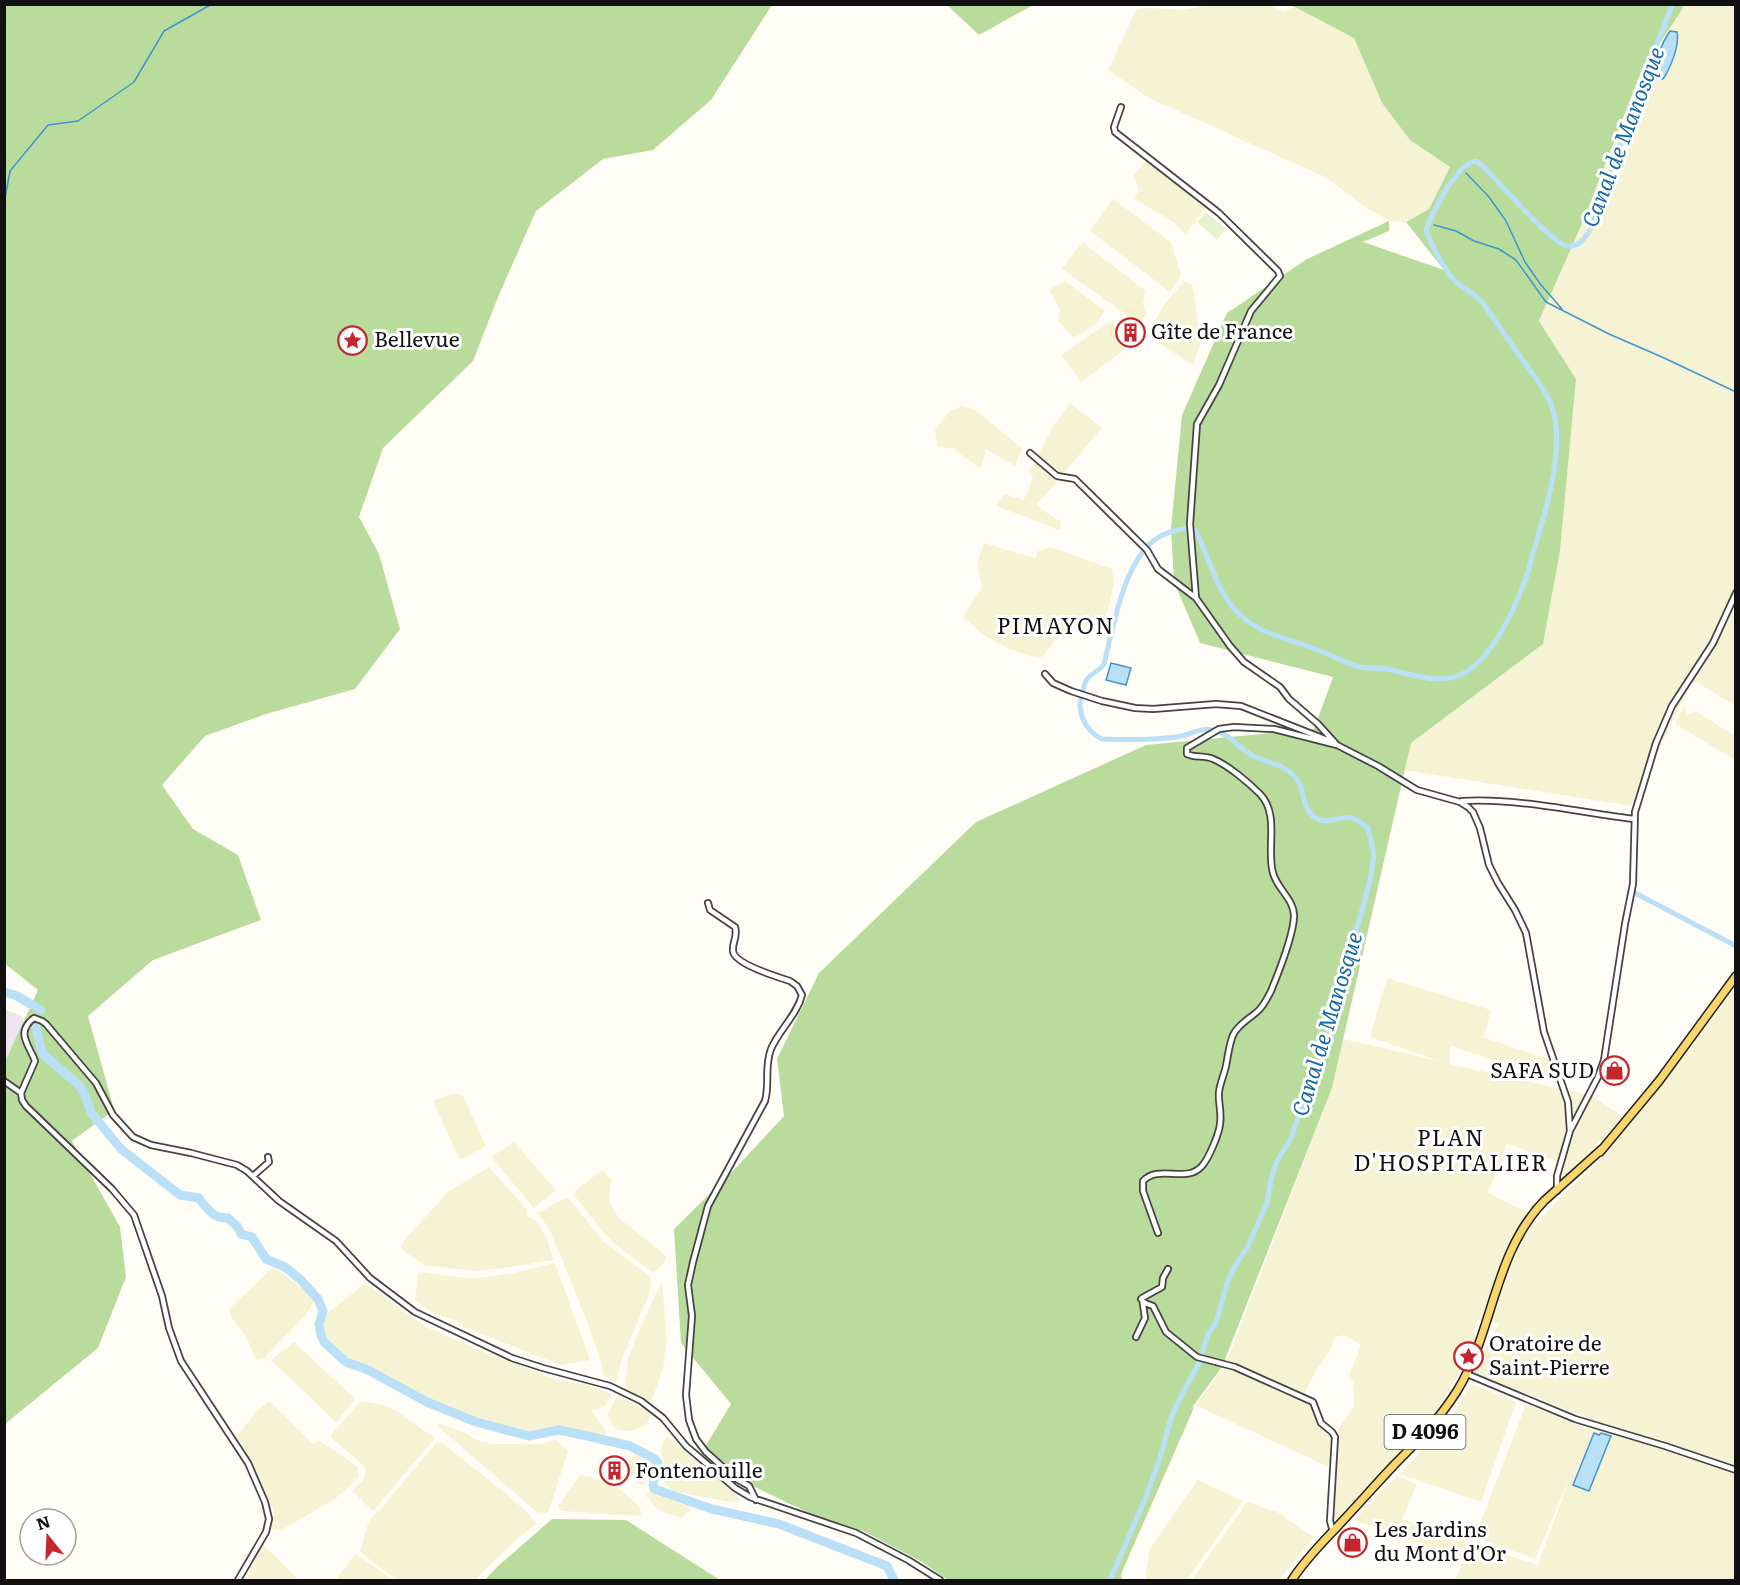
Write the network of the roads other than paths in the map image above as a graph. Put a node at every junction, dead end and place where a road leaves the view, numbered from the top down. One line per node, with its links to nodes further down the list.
1 (1121, 107): 4 (street)
2 (1032, 454): 4 (street)
3 (1736, 593): 8 (street)
4 (1196, 598): 6 (street)
5 (1045, 674): 6 (street)
6 (1337, 745): 7 (street); 19 (street)
7 (1460, 802): 8 (street); 13 (street)
8 (1634, 819): 13 (street)
9 (708, 903): 26 (street)
10 (1736, 976): 14 (main road, D 4096)
11 (4, 1081): 12 (street)
12 (21, 1093): 16 (street); 28 (street)
13 (1570, 1131): 17 (street)
14 (1602, 1149): 17 (main road, D 4096); 18 (main road, D 4096)
15 (268, 1157): 16 (street)
16 (253, 1176): 26 (street)
17 (1557, 1188): 18 (street); 20 (main road, D 4096)
18 (1539, 1213): 20 (main road, D 4096)
19 (1158, 1233)
20 (1510, 1254): 24 (main road, D 4096)
21 (1168, 1269): 22 (street)
22 (1141, 1299): 23 (street); 27 (street)
23 (1136, 1337)
24 (1467, 1374): 25 (street); 27 (main road, D 4096)
25 (1736, 1470)
26 (756, 1500): 29 (street)
27 (1332, 1532): 30 (main road, D 4096)
28 (238, 1581)
29 (940, 1581)
30 (1292, 1581)

